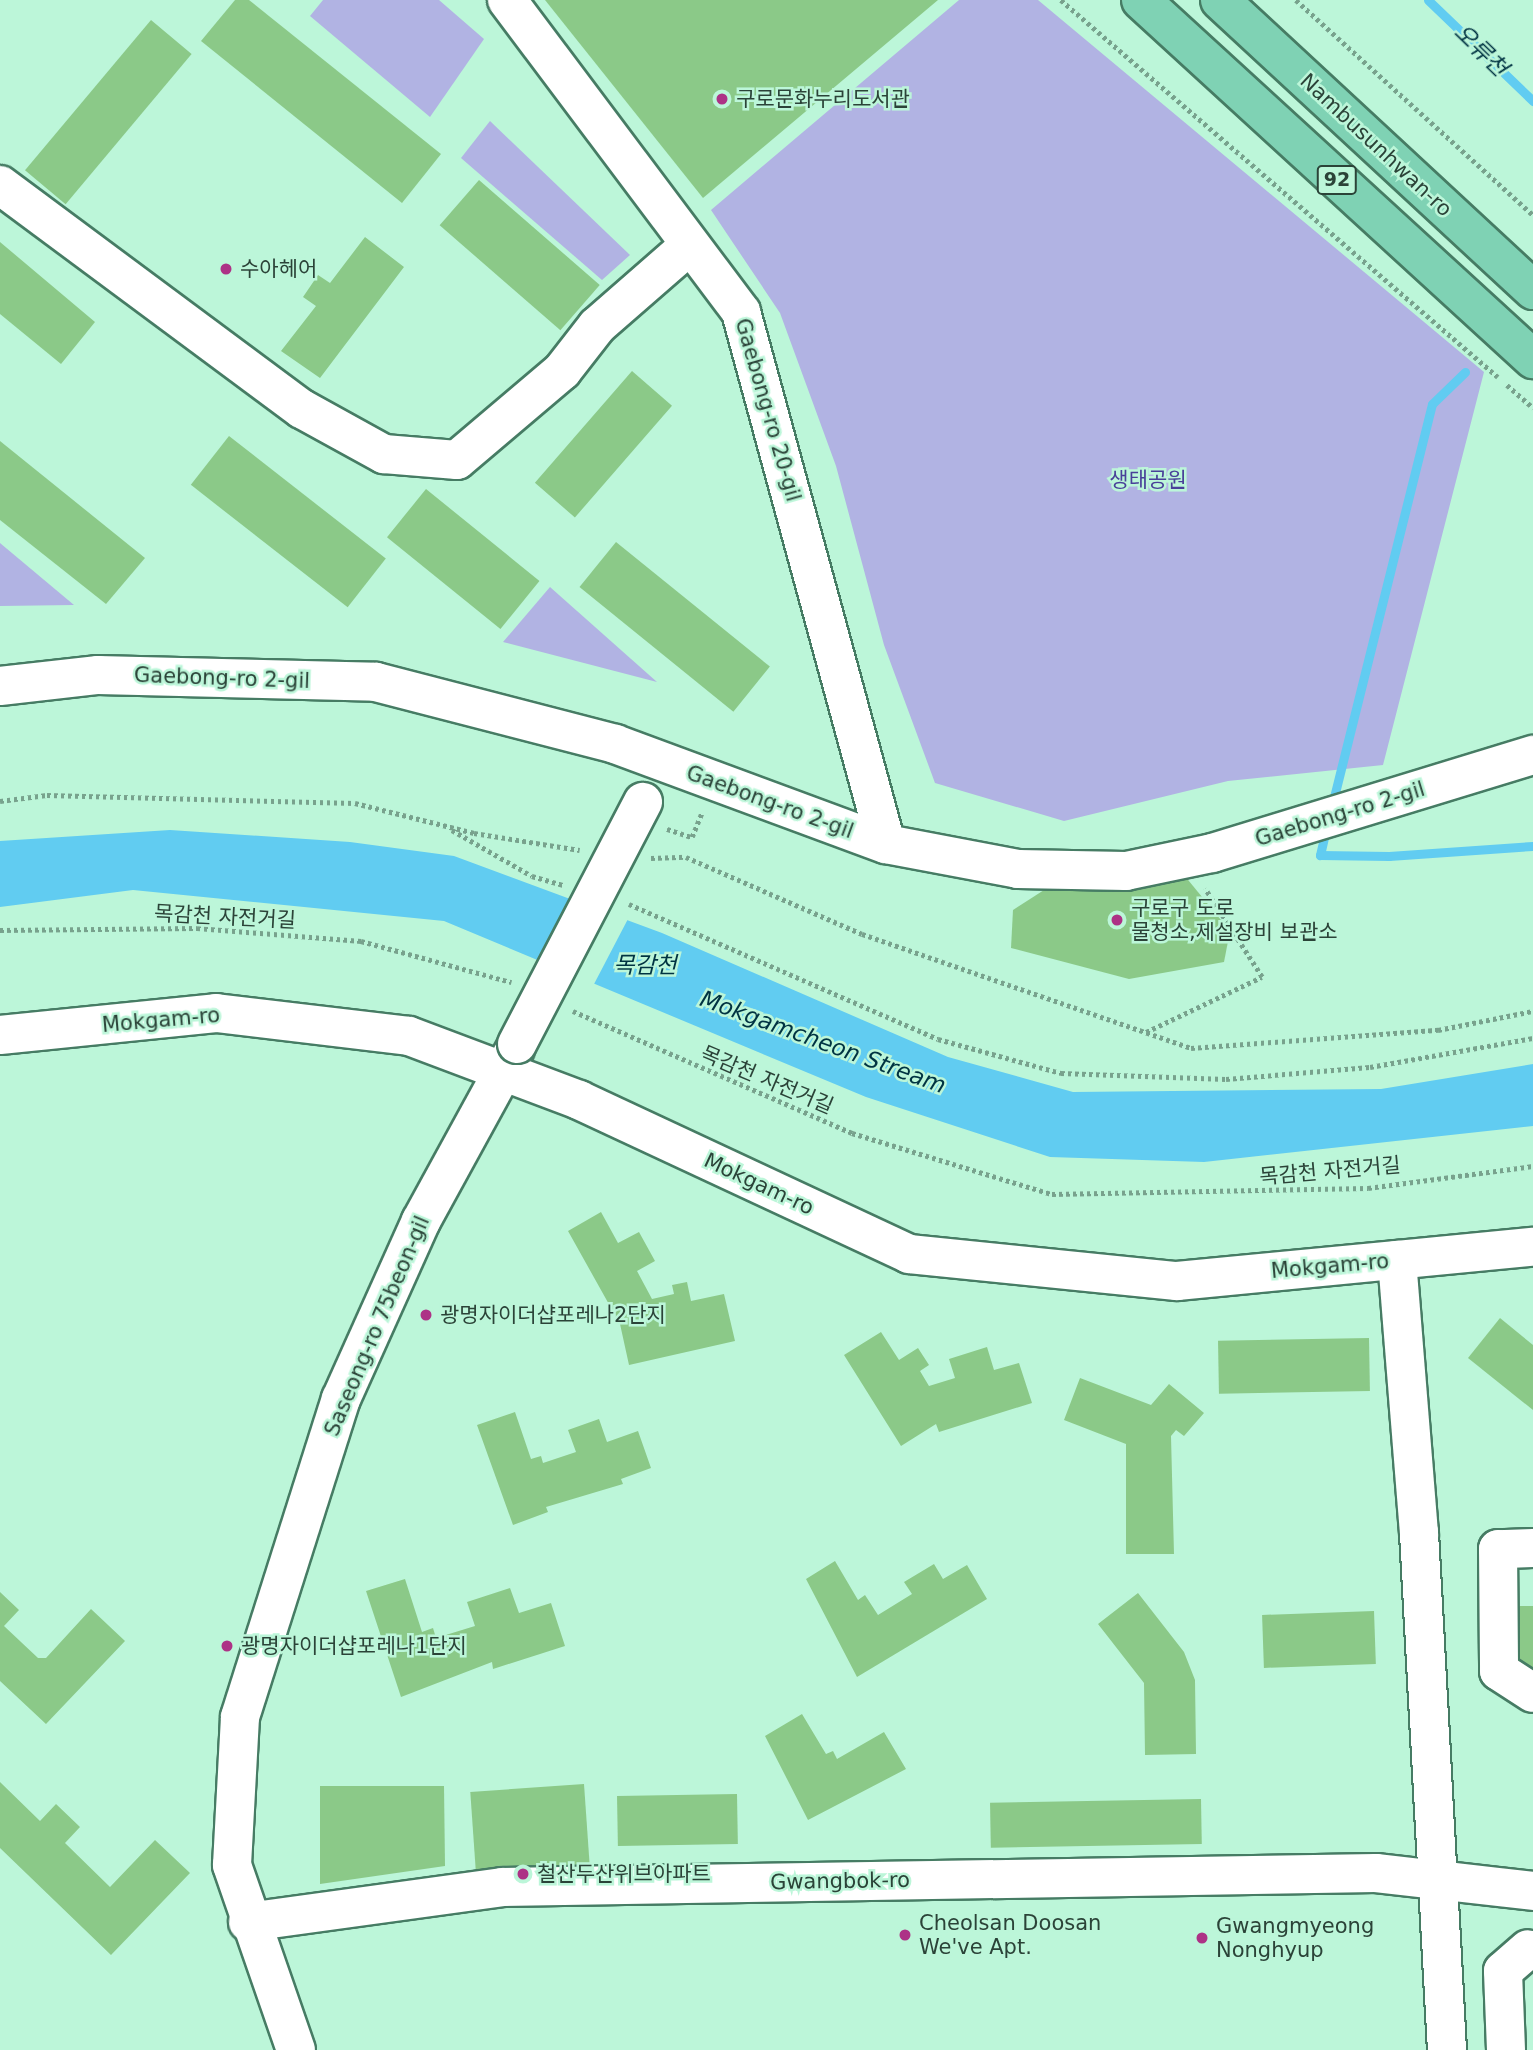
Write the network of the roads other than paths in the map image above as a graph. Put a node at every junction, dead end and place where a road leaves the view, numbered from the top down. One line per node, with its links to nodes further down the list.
1 (507, 0): 5 (street, Gaebong-ro 20-gil)
2 (1141, 0): 7 (main road, 92)
3 (1220, 0): 6 (main road, Nambusunhwan-ro / 92)
4 (0, 185): 5 (street)
5 (690, 245): 11 (street, Gaebong-ro 20-gil)
6 (1533, 290)
7 (1533, 359)
8 (0, 686): 10 (street, Gaebong-ro 2-gil)
9 (1533, 755): 11 (street, Gaebong-ro 2-gil)
10 (663, 763): 11 (street, Gaebong-ro 2-gil); 13 (street, Saseong-ro 75beon-gil, bridge)
11 (886, 844)
12 (0, 1035): 13 (street, Mokgam-ro)
13 (510, 1058): 15 (street, Mokgam-ro); 20 (street, Saseong-ro 75beon-gil)
14 (1533, 1247): 15 (street, Mokgam-ro)
15 (1397, 1260): 18 (street)
16 (1533, 1548): 17 (street)
17 (1533, 1693)
18 (1435, 1879): 19 (street, Gwangbok-ro); 20 (street, Gwangbok-ro); 23 (street)
19 (1529, 1891): 21 (street)
20 (248, 1922): 22 (street, Saseong-ro 75beon-gil)
21 (1531, 1949): 24 (street)
22 (296, 2050)
23 (1447, 2050)
24 (1506, 2050)

